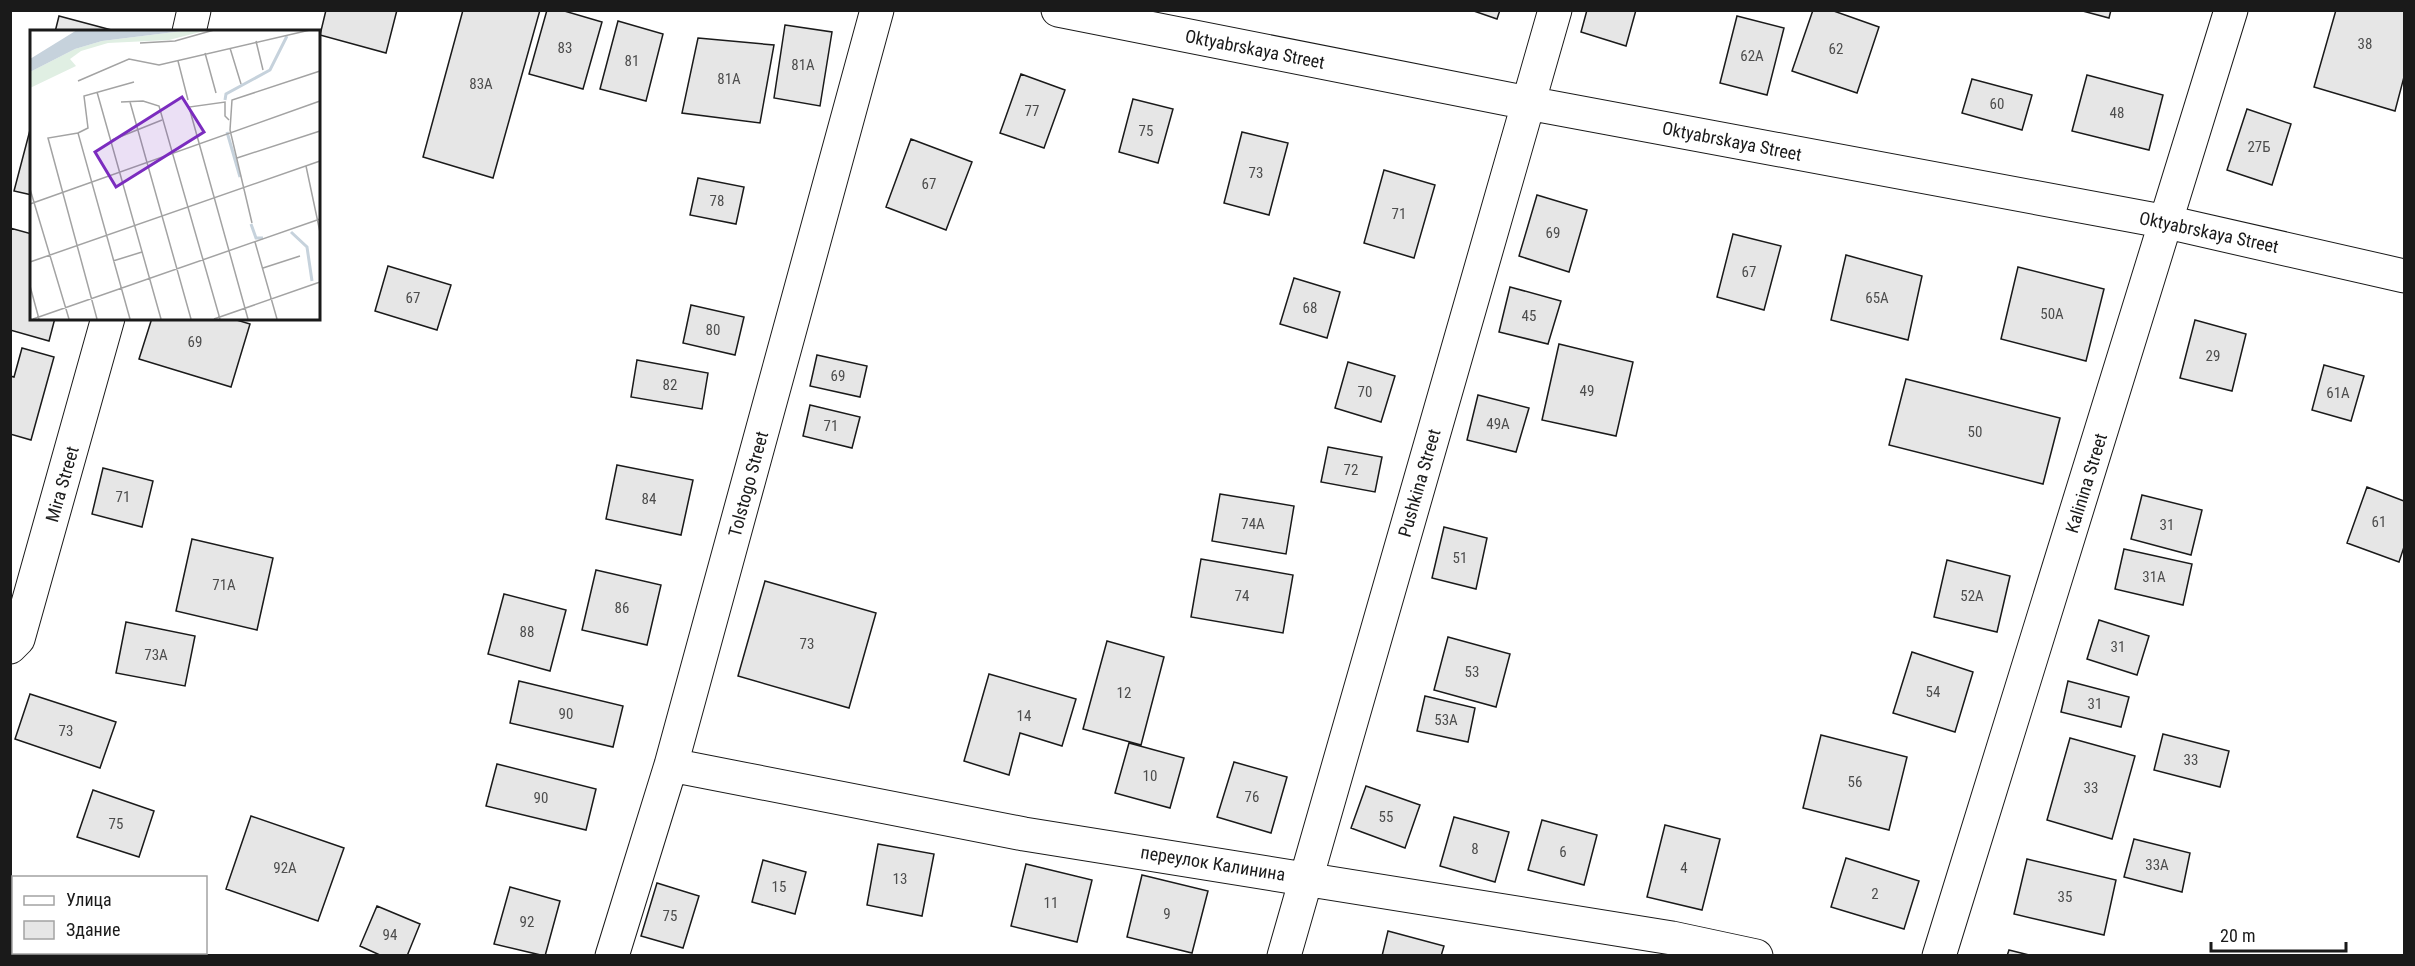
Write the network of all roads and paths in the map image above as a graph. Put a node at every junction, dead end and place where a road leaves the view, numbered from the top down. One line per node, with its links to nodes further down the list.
1 (194, 10): 6 (street)
2 (877, 10): 12 (street, Tolstogo Street)
3 (1058, 10): 7 (street, Oktyabrskaya Street)
4 (1555, 10): 7 (street, Pushkina Street)
5 (2231, 10): 8 (street, Kalinina Street)
6 (189, 30)
7 (1528, 103): 8 (street, Oktyabrskaya Street); 13 (street, Pushkina Street)
8 (2167, 222): 9 (street, Oktyabrskaya Street); 17 (street, Kalinina Street)
9 (2404, 276)
10 (107, 320): 11 (street, Mira Street)
11 (10, 646)
12 (671, 765): 13 (street, переулок Калинина); 14 (street, Tolstogo Street)
13 (1307, 878): 15 (street, Pushkina Street); 16 (street, переулок Калинина)
14 (612, 956)
15 (1284, 956)
16 (1756, 956)
17 (1940, 956)

